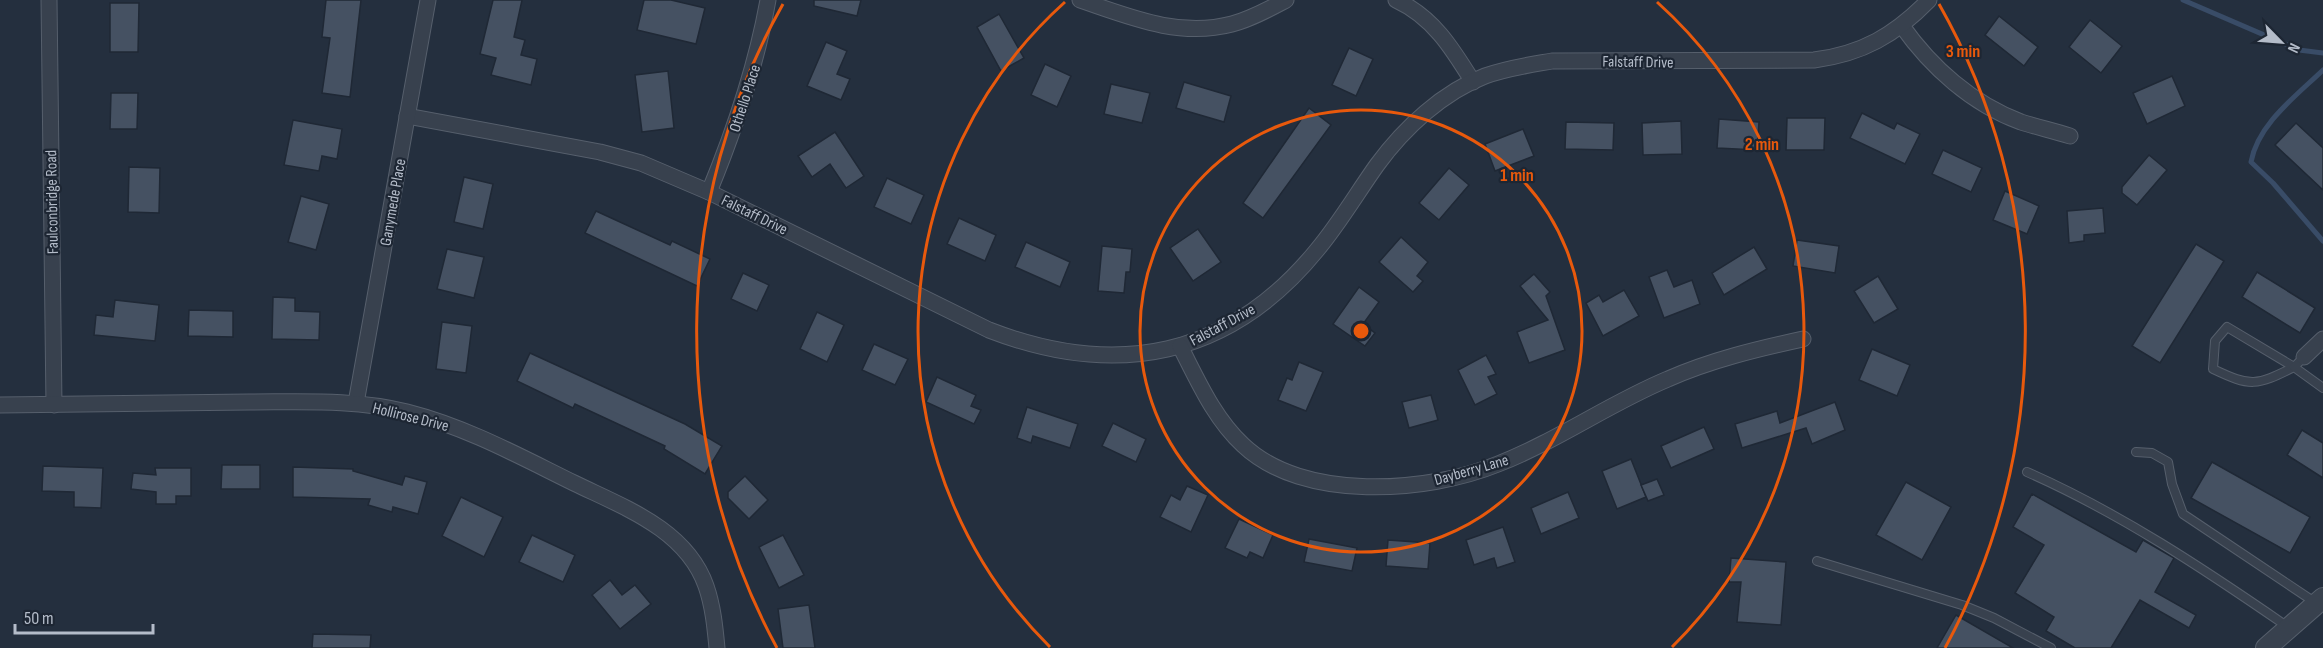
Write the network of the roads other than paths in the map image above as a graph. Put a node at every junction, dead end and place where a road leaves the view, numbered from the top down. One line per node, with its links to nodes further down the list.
1 (49, 0): 20 (street, Faulconbridge Road)
2 (428, 0): 10 (street, Ganymede Place)
3 (768, 0): 12 (street, Othello Place)
4 (1080, 0): 5 (street)
5 (1286, 0)
6 (1396, 0): 9 (street)
7 (1929, 0): 8 (street, Falstaff Drive)
8 (1902, 26): 9 (street, Falstaff Drive); 11 (street)
9 (1473, 82): 15 (street, Falstaff Drive)
10 (408, 116): 12 (street, Falstaff Drive); 18 (street, Ganymede Place)
11 (2070, 136)
12 (709, 192): 15 (street, Falstaff Drive)
13 (1803, 339): 15 (street, Dayberry Lane)
14 (2323, 339): 16 (street)
15 (1179, 346)
16 (2299, 362): 16 (lane); 17 (lane)
17 (2323, 388)
18 (356, 403): 20 (street, Hollirose Drive); 26 (street, Hollirose Drive)
19 (0, 405): 20 (street, Hollirose Drive)
20 (54, 405)
21 (2136, 452): 24 (lane)
22 (2026, 472): 25 (lane)
23 (1817, 561): 27 (lane)
24 (2320, 601): 25 (street)
25 (2289, 628): 28 (street)
26 (717, 648)
27 (2051, 648)
28 (2266, 648)

